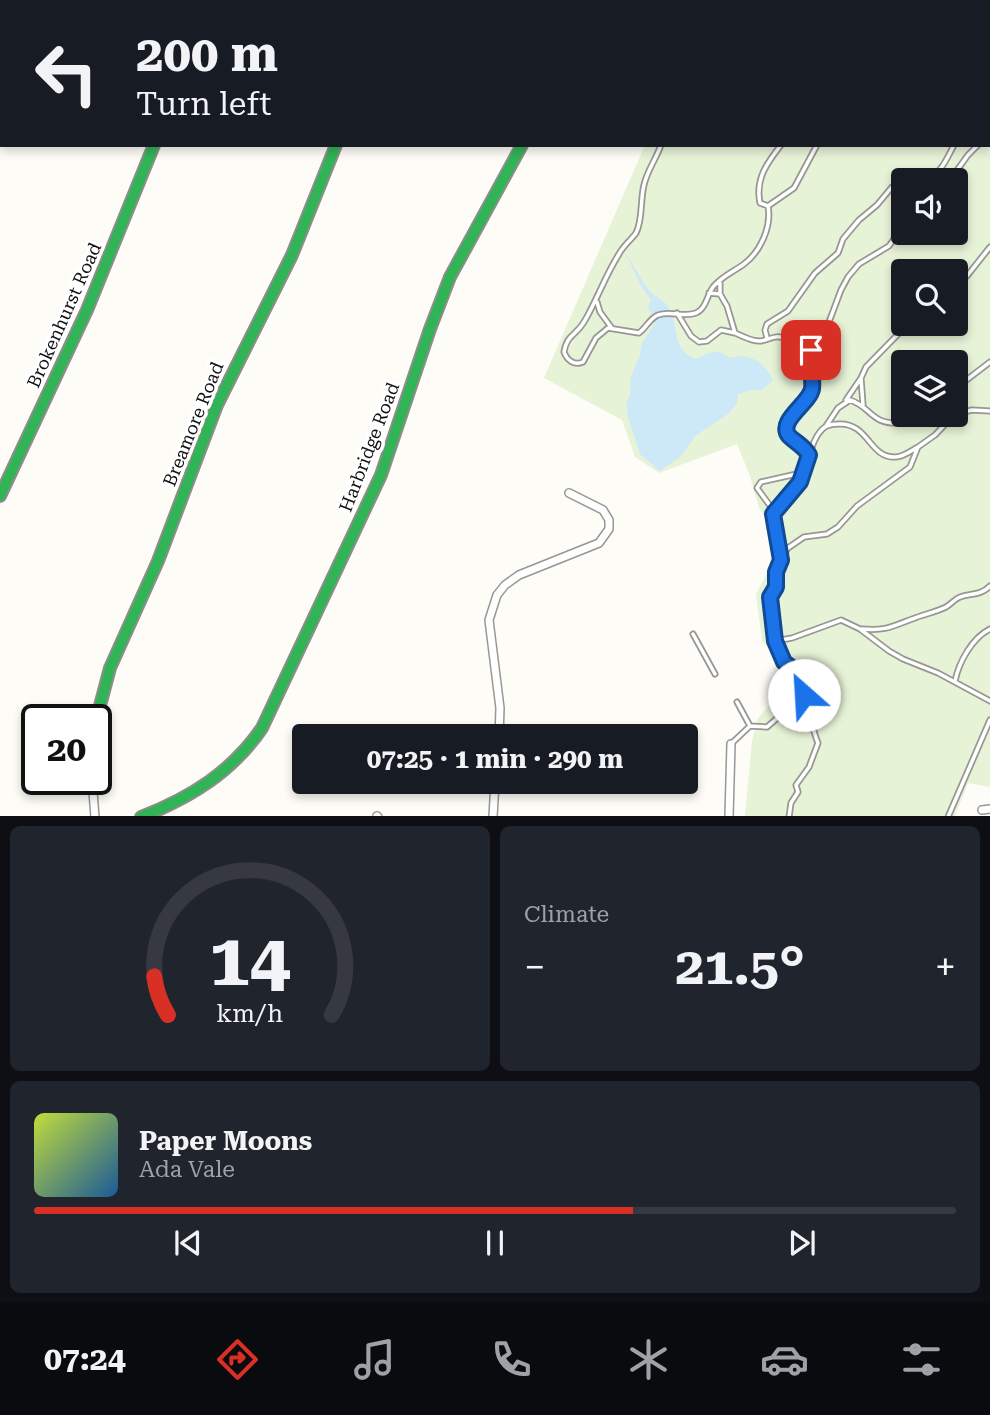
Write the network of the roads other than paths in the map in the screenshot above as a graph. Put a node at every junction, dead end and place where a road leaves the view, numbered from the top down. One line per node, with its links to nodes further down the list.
1 (153, 147): 40 (street, Brokenhurst Road)
2 (335, 147): 53 (street, Breamore Road)
3 (521, 147): 61 (street, Harbridge Road)
4 (660, 147): 19 (lane)
5 (780, 147): 12 (lane)
6 (816, 147): 12 (lane)
7 (953, 147): 9 (lane)
8 (976, 147): 10 (lane)
9 (941, 168)
10 (959, 168)
11 (891, 188): 24 (lane)
12 (768, 206): 16 (lane)
13 (891, 243): 25 (lane)
14 (990, 247): 15 (lane)
15 (968, 275)
16 (720, 279): 17 (lane); 18 (lane)
17 (709, 293): 18 (lane); 20 (lane)
18 (720, 294): 22 (lane)
19 (597, 302): 21 (lane); 21 (lane)
20 (674, 312): 21 (lane); 22 (lane)
21 (612, 329)
22 (735, 333): 24 (lane)
23 (896, 336): 27 (lane)
24 (767, 338): 25 (lane)
25 (808, 359): 37 (lane)
26 (990, 362): 28 (lane)
27 (861, 378): 29 (lane); 30 (lane)
28 (968, 379)
29 (845, 401): 30 (lane); 34 (lane)
30 (863, 405): 33 (lane)
31 (968, 411): 32 (lane)
32 (990, 411)
33 (891, 422)
34 (826, 426): 36 (lane); 37 (lane)
35 (942, 427): 36 (lane)
36 (918, 447): 42 (lane)
37 (809, 455): 38 (lane)
38 (801, 473): 41 (lane); 41 (lane)
39 (569, 493): 55 (street)
40 (0, 496)
41 (773, 514): 42 (lane)
42 (781, 560): 47 (lane)
43 (990, 586): 45 (lane)
44 (990, 628): 49 (lane)
45 (860, 629): 47 (lane); 49 (lane)
46 (693, 634): 48 (lane)
47 (775, 641): 50 (lane)
48 (715, 674)
49 (955, 681): 51 (lane)
50 (804, 695): 56 (lane); 64 (lane)
51 (990, 701)
52 (737, 702): 56 (lane)
53 (100, 704)
54 (990, 719): 65 (lane)
55 (499, 724)
56 (750, 726): 57 (lane)
57 (731, 744): 63 (street)
58 (494, 794): 62 (street)
59 (93, 795): 60 (street)
60 (95, 816)
61 (143, 816)
62 (493, 816)
63 (729, 816)
64 (789, 816)
65 (948, 816)

